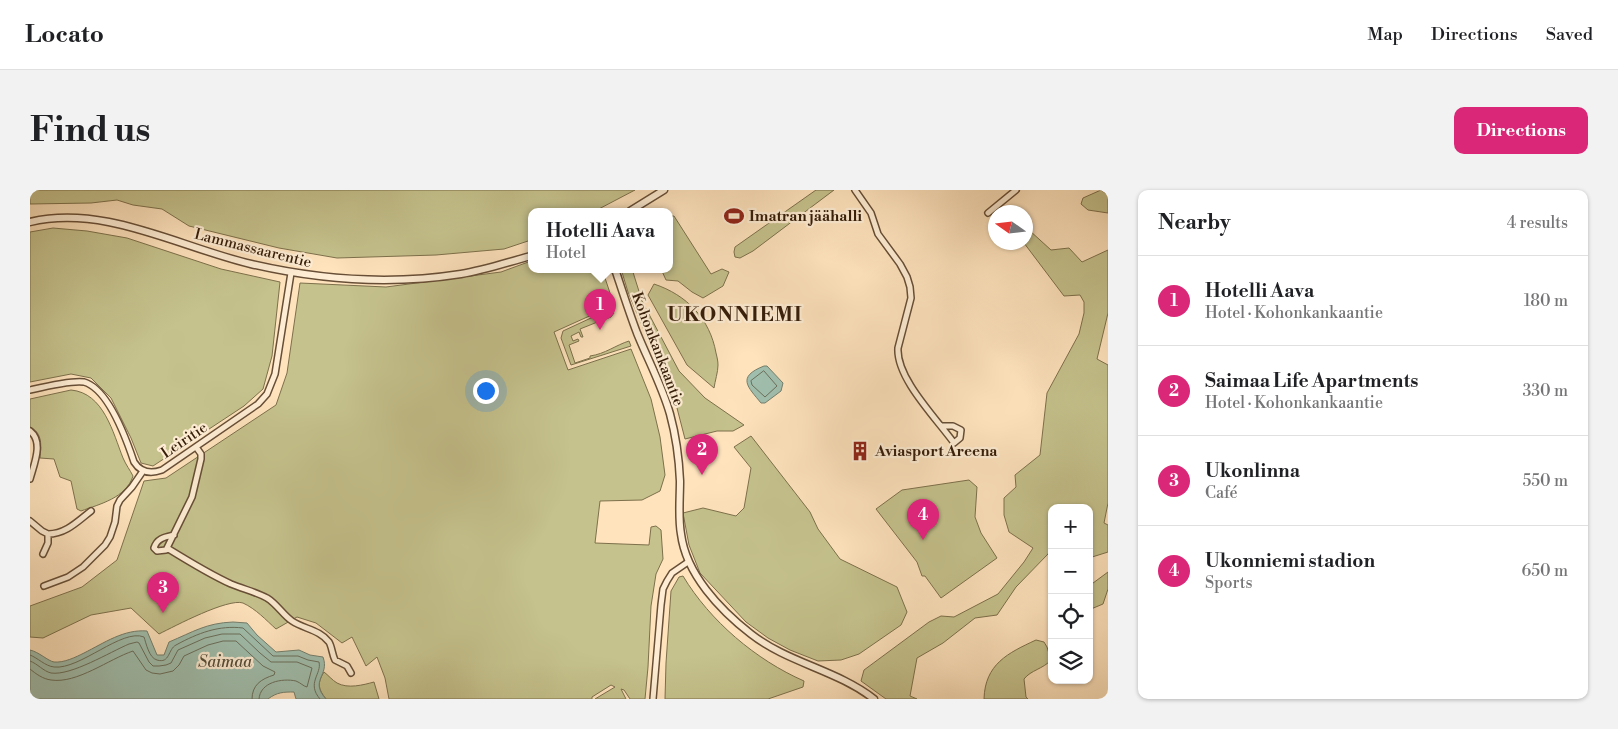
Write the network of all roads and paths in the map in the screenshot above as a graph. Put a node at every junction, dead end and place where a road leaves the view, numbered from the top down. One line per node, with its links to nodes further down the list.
1 (664, 190): 5 (street)
2 (855, 190): 11 (street)
3 (1016, 190): 4 (street)
4 (997, 205)
5 (635, 208)
6 (30, 222): 8 (street, Lammassaarentie)
7 (528, 257): 8 (street, Lammassaarentie)
8 (291, 273): 13 (street, Leiritie)
9 (616, 273): 22 (street, Kohonkankaantie)
10 (30, 390): 14 (street)
11 (942, 426)
12 (30, 431): 15 (street)
13 (196, 447): 14 (street, Leiritie); 19 (street)
14 (143, 471): 23 (street)
15 (30, 479)
16 (91, 511): 18 (street)
17 (30, 521): 18 (street)
18 (48, 534): 21 (street)
19 (174, 535): 20 (street); 20 (street)
20 (167, 549): 24 (street)
21 (43, 554)
22 (688, 562): 25 (street); 26 (street, Kohonkankaantie)
23 (44, 586)
24 (351, 672)
25 (653, 699)
26 (874, 699)

